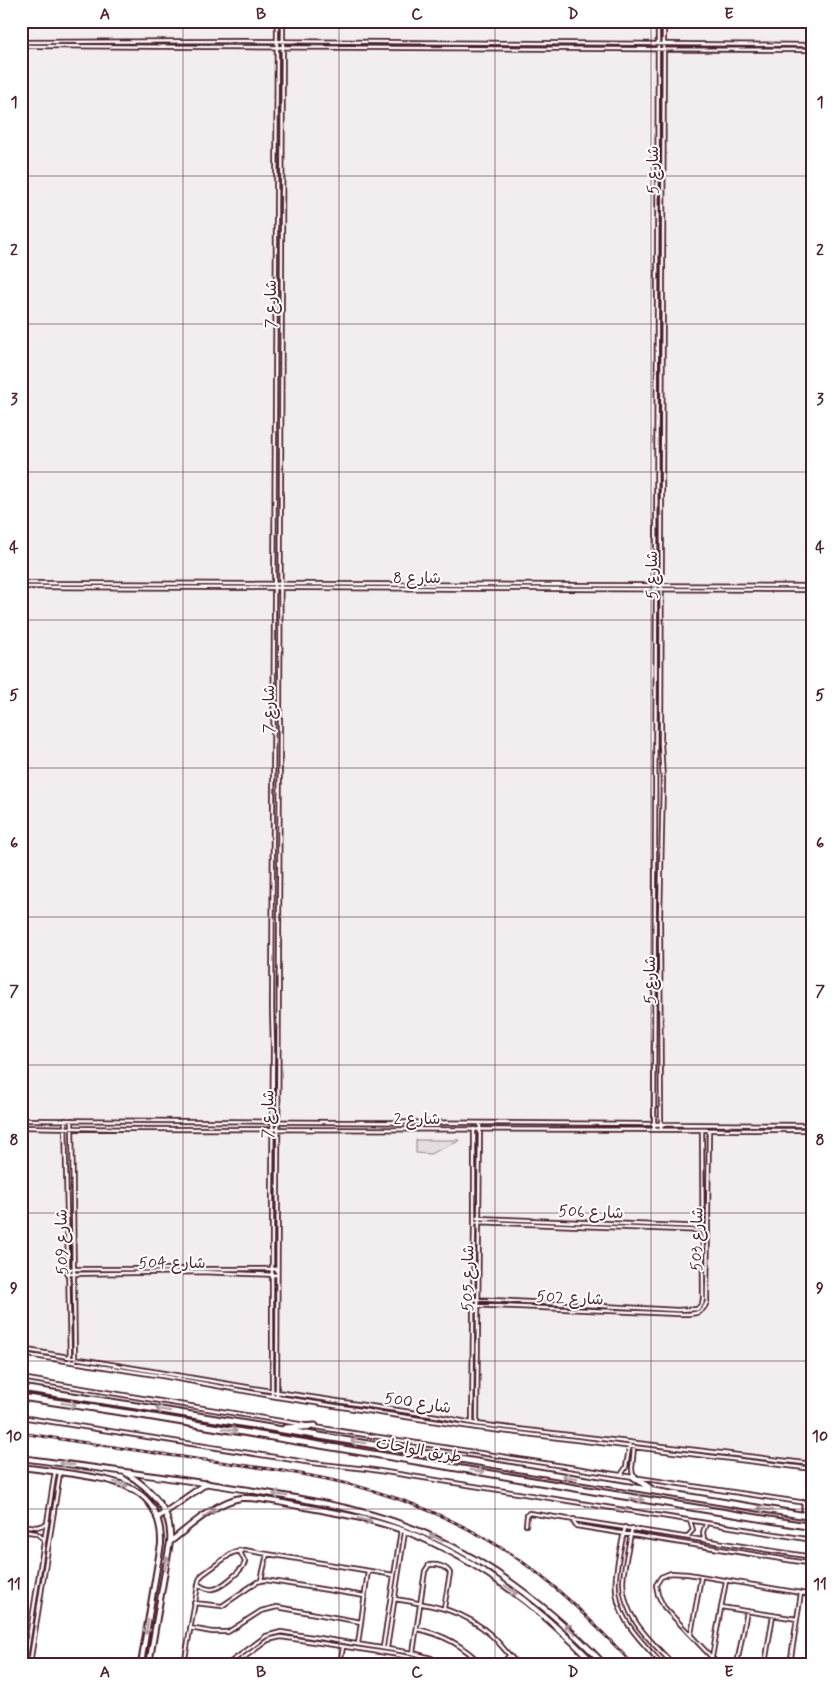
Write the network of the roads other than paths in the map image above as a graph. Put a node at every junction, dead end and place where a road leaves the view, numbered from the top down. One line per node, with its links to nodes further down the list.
1 (277, 21): 6 (street, شارع 7)
2 (283, 21): 7 (street, شارع 7)
3 (658, 21): 8 (street, شارع 5)
4 (664, 21): 9 (street, شارع 5)
5 (21, 42): 6 (street)
6 (277, 42): 7 (street); 12 (street, شارع 7)
7 (283, 42): 8 (street); 13 (street, شارع 7)
8 (658, 44): 9 (street); 14 (street, شارع 5)
9 (664, 44): 10 (street); 15 (street, شارع 5)
10 (813, 45)
11 (21, 46): 12 (street)
12 (277, 47): 13 (street); 18 (street, شارع 7)
13 (283, 47): 14 (street); 19 (street, شارع 7)
14 (658, 49): 15 (street); 21 (street, شارع 5)
15 (664, 49): 16 (street); 22 (street, شارع 5)
16 (813, 50)
17 (21, 583): 18 (street, شارع 8)
18 (274, 584): 19 (street, شارع 8); 24 (street, شارع 7)
19 (280, 584): 21 (street, شارع 8); 25 (street, شارع 7)
20 (813, 586): 22 (street, شارع 8)
21 (656, 587): 22 (street, شارع 8); 25 (street, شارع 8); 27 (street, شارع 5)
22 (662, 587): 26 (street, شارع 8); 28 (street, شارع 5)
23 (21, 588): 24 (street, شارع 8)
24 (274, 588): 25 (street, شارع 8); 34 (street, شارع 7)
25 (280, 588): 33 (street, شارع 7)
26 (813, 590)
27 (655, 825): 28 (street); 36 (street, شارع 5)
28 (663, 825): 37 (street, شارع 5)
29 (21, 1120): 30 (street, شارع 2)
30 (65, 1120): 31 (street, شارع 2); 40 (street, شارع 509)
31 (72, 1120): 32 (street, شارع 2); 41 (street, شارع 509)
32 (126, 1121): 34 (street, شارع 2); 43 (street)
33 (279, 1121): 34 (street, شارع 2); 35 (street, شارع 2); 42 (street, شارع 7)
34 (273, 1122): 44 (street, شارع 7)
35 (480, 1123): 36 (street, شارع 2); 46 (street, شارع 505)
36 (654, 1124): 37 (street, شارع 2); 47 (street, شارع 5)
37 (661, 1124): 38 (street, شارع 2); 48 (street, شارع 5)
38 (813, 1124)
39 (21, 1127): 40 (street, شارع 2)
40 (64, 1127): 41 (street, شارع 2); 52 (street, شارع 509)
41 (71, 1127): 43 (street, شارع 2); 53 (street, شارع 509)
42 (278, 1128): 44 (street, شارع 2); 45 (street, شارع 2); 67 (street, شارع 7)
43 (126, 1129): 44 (street, شارع 2)
44 (273, 1129): 68 (street, شارع 7)
45 (474, 1129): 46 (street, شارع 2); 54 (street, شارع 505)
46 (480, 1129): 47 (street, شارع 2); 55 (street, شارع 505)
47 (654, 1130): 48 (street, شارع 2)
48 (661, 1130): 49 (street, شارع 2)
49 (702, 1130): 50 (street, شارع 2); 59 (street, شارع 503)
50 (709, 1130): 51 (street, شارع 2); 60 (street, شارع 503)
51 (813, 1130)
52 (66, 1200): 53 (street); 65 (street, شارع 509)
53 (72, 1200): 64 (street, شارع 509)
54 (474, 1218): 55 (street, شارع 506); 56 (street, شارع 505)
55 (478, 1218): 57 (street, شارع 505); 58 (street, شارع 506)
56 (474, 1222): 57 (street, شارع 506); 77 (street, شارع 505)
57 (478, 1223): 61 (street, شارع 506); 78 (street, شارع 505)
58 (666, 1225): 59 (street, شارع 506); 61 (street)
59 (702, 1226): 60 (street, شارع 506); 62 (street, شارع 503)
60 (708, 1227): 63 (street, شارع 503)
61 (666, 1230): 62 (street, شارع 506)
62 (702, 1231): 63 (street, شارع 506); 69 (street, شارع 503)
63 (708, 1232): 70 (street, شارع 503)
64 (73, 1268): 65 (street, شارع 504); 71 (street, شارع 504); 72 (street, شارع 509)
65 (67, 1269): 74 (street, شارع 509)
66 (241, 1269): 68 (street, شارع 504); 71 (street, شارع 504); 73 (street)
67 (277, 1269): 68 (street, شارع 504); 76 (street, شارع 7)
68 (272, 1270): 75 (street, شارع 7)
69 (702, 1270): 70 (street); 82 (street, شارع 503)
70 (707, 1270): 84 (street, شارع 503)
71 (163, 1271): 72 (street, شارع 504); 73 (street, شارع 504)
72 (73, 1273): 74 (street, شارع 504); 86 (street, شارع 509)
73 (241, 1273): 75 (street, شارع 504)
74 (67, 1274): 85 (street, شارع 509)
75 (272, 1274): 76 (street, شارع 504); 100 (street, شارع 7)
76 (277, 1275): 101 (street, شارع 7)
77 (472, 1299): 78 (street, شارع 502); 79 (street, شارع 505)
78 (478, 1299): 80 (street, شارع 505); 81 (street, شارع 502)
79 (472, 1305): 80 (street, شارع 502); 106 (street, شارع 505)
80 (478, 1305): 83 (street, شارع 502); 107 (street, شارع 505)
81 (635, 1307): 82 (street, شارع 502); 83 (street)
82 (666, 1309): 84 (street)
83 (635, 1312): 84 (street, شارع 502)
84 (667, 1313)
85 (68, 1314): 86 (street); 89 (street, شارع 509)
86 (74, 1314): 90 (street, شارع 509)
87 (21, 1349): 89 (street, شارع 500)
88 (21, 1354): 91 (street, شارع 500)
89 (70, 1357): 90 (street, شارع 500); 91 (street, شارع 509)
90 (75, 1358): 92 (street, شارع 509); 93 (street, شارع 500)
91 (70, 1362): 92 (street, شارع 500)
92 (75, 1362): 93 (street, شارع 500)
93 (162, 1374): 95 (street, شارع 500); 96 (street, شارع 500)
94 (21, 1378): 108 (street, طريق الواحات)
95 (196, 1378): 96 (street); 97 (street, شارع 500)
96 (196, 1382): 99 (street, شارع 500)
97 (244, 1386): 99 (street); 100 (street, شارع 500)
98 (23, 1388): 104 (highway); 111 (highway, طريق الواحات, one-way to 98)
99 (243, 1391): 102 (street, شارع 500)
100 (272, 1391): 101 (street, شارع 500); 102 (street, شارع 7)
101 (277, 1392): 103 (street, شارع 7); 106 (street, شارع 500)
102 (272, 1396): 103 (street, شارع 500)
103 (277, 1397): 109 (street, شارع 500)
104 (22, 1398): 152 (highway, طريق الواحات, one-way to 152)
105 (21, 1417): 146 (street, طريق الواحات)
106 (472, 1423): 107 (street, شارع 500); 109 (street, شارع 505)
107 (477, 1424): 110 (street, شارع 505); 112 (street, شارع 500)
108 (315, 1426): 111 (highway); 132 (street, طريق الواحات)
109 (472, 1427): 110 (street, شارع 500)
110 (477, 1428): 115 (street, شارع 500)
111 (274, 1429): 137 (highway, طريق الواحات, one-way to 111)
112 (602, 1439): 113 (street, شارع 500); 115 (street)
113 (630, 1442): 114 (street, شارع 500); 116 (street)
114 (635, 1442): 117 (street); 118 (street, شارع 500)
115 (601, 1443): 116 (street, شارع 500)
116 (629, 1446): 117 (street, شارع 500); 132 (street)
117 (634, 1447): 120 (street, شارع 500); 134 (street)
118 (681, 1448): 119 (street, شارع 500); 120 (street)
119 (707, 1451): 121 (street); 123 (street, شارع 500)
120 (681, 1453): 121 (street, شارع 500)
121 (706, 1456): 124 (street, شارع 500)
122 (21, 1458): 127 (street, one-way to 122)
123 (771, 1459): 124 (street); 125 (street, شارع 500)
124 (770, 1464): 128 (street, شارع 500)
125 (813, 1464)
126 (21, 1467): 129 (street)
127 (88, 1467): 131 (street); 133 (street)
128 (813, 1469)
129 (55, 1472): 130 (street); 147 (street)
130 (60, 1472): 133 (street); 166 (street)
131 (124, 1472): 135 (street); 141 (street)
132 (621, 1475): 134 (street, طريق الواحات)
133 (86, 1476): 144 (street, one-way to 144)
134 (634, 1477): 137 (highway); 139 (street, طريق الواحات)
135 (207, 1483): 136 (street); 141 (street)
136 (255, 1491): 138 (street); 195 (street, one-way to 136)
137 (653, 1491): 142 (highway, طريق الواحات, one-way to 137)
138 (254, 1499): 155 (street, one-way to 155); 162 (street, one-way to 138)
139 (805, 1503): 140 (street, طريق الواحات); 142 (highway)
140 (813, 1504)
141 (165, 1513): 144 (street); 162 (street)
142 (804, 1516): 143 (highway, طريق الواحات)
143 (813, 1517)
144 (157, 1518): 174 (street)
145 (574, 1519): 150 (street); 151 (street); 156 (street)
146 (690, 1521): 148 (street, طريق الواحات); 158 (street)
147 (47, 1524): 149 (street); 159 (street)
148 (706, 1524): 160 (street); 161 (street, طريق الواحات)
149 (21, 1525)
150 (526, 1525)
151 (625, 1527): 153 (street); 156 (street)
152 (813, 1527)
153 (632, 1528): 157 (street); 158 (street)
154 (21, 1531): 159 (street)
155 (403, 1531): 170 (street); 180 (street); 200 (street, one-way to 200)
156 (624, 1533): 157 (street); 222 (street)
157 (631, 1534): 168 (street); 223 (street)
158 (688, 1537): 160 (street)
159 (44, 1539): 165 (street)
160 (704, 1539): 167 (street)
161 (813, 1540)
162 (170, 1542): 175 (street, one-way to 162)
163 (239, 1550): 164 (street); 176 (street); 176 (street)
164 (267, 1554): 169 (street); 172 (street)
165 (41, 1556): 166 (street); 207 (street)
166 (46, 1557): 208 (street)
167 (813, 1557)
168 (813, 1564)
169 (368, 1571): 170 (street); 179 (street)
170 (394, 1575): 198 (street)
171 (702, 1576): 173 (street); 191 (street); 191 (street)
172 (261, 1580): 179 (street); 181 (street)
173 (726, 1581): 177 (street); 183 (street)
174 (154, 1583): 175 (street); 209 (street, one-way to 209)
175 (162, 1584): 210 (street)
176 (198, 1584): 181 (street)
177 (801, 1593): 178 (street); 187 (street)
178 (813, 1595)
179 (365, 1596): 188 (street)
180 (395, 1599): 182 (street); 199 (street)
181 (194, 1603): 189 (street)
182 (420, 1603): 184 (street); 184 (street); 190 (street)
183 (721, 1607): 185 (street); 206 (street)
184 (444, 1608): 205 (street)
185 (747, 1611): 186 (street); 225 (street)
186 (773, 1615): 187 (street); 226 (street)
187 (797, 1619): 227 (street)
188 (361, 1622): 189 (street); 194 (street)
189 (190, 1628): 211 (street)
190 (417, 1629): 203 (street); 217 (street)
191 (691, 1634): 206 (street)
192 (315, 1637): 193 (street); 194 (street); 197 (street)
193 (314, 1642): 196 (street); 202 (street)
194 (358, 1644): 198 (street)
195 (585, 1644): 200 (street); 221 (street)
196 (343, 1647): 204 (street); 214 (street)
197 (250, 1648): 202 (street); 212 (street)
198 (382, 1648): 199 (street)
199 (387, 1648): 201 (street)
200 (580, 1648): 220 (street)
201 (398, 1650): 203 (street); 204 (street)
202 (252, 1652): 213 (street)
203 (413, 1653): 216 (street)
204 (398, 1655): 215 (street)
205 (509, 1656): 218 (street); 219 (street)
206 (712, 1657): 224 (street)
207 (25, 1664)
208 (30, 1664)
209 (141, 1664)
210 (149, 1664)
211 (184, 1664)
212 (228, 1664)
213 (235, 1664)
214 (340, 1664)
215 (433, 1664)
216 (442, 1664)
217 (481, 1664)
218 (501, 1664)
219 (518, 1664)
220 (595, 1664)
221 (604, 1664)
222 (662, 1664)
223 (673, 1664)
224 (718, 1664)
225 (737, 1664)
226 (765, 1664)
227 (790, 1664)

